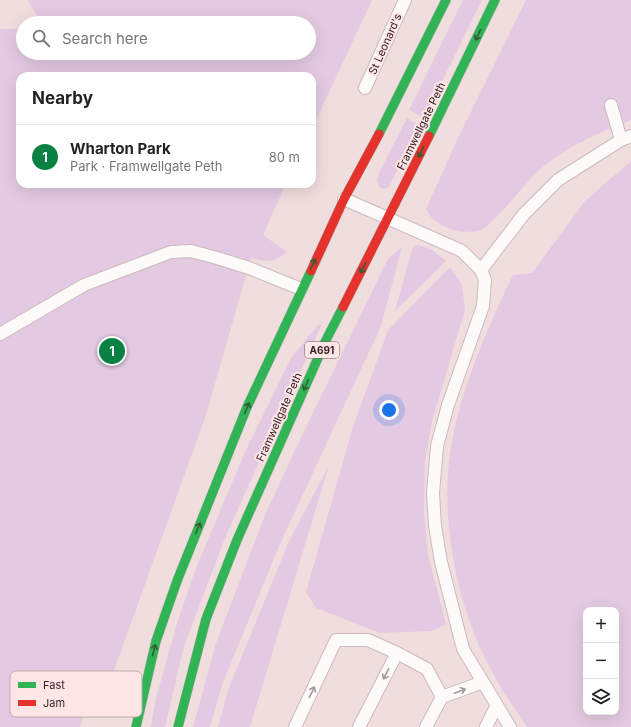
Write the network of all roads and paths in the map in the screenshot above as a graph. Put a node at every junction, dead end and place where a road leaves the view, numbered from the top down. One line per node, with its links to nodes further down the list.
1 (405, 0): 4 (lane, St Leonard's)
2 (446, 0): 7 (highway)
3 (495, 0): 8 (highway, Framwellgate Peth / A691, one-way to 8)
4 (365, 88)
5 (611, 105): 6 (lane)
6 (626, 138): 9 (lane)
7 (344, 199): 8 (lane); 10 (highway, one-way to 7)
8 (388, 218): 9 (lane); 19 (highway, Framwellgate Peth / A691, one-way to 19)
9 (481, 270): 13 (lane)
10 (301, 289): 11 (lane); 15 (highway, one-way to 10)
11 (0, 334)
12 (397, 653): 14 (lane); 20 (lane, one-way to 12); 21 (lane, one-way to 21)
13 (483, 682): 14 (lane, one-way to 13); 16 (lane)
14 (442, 697): 22 (lane)
15 (142, 701)
16 (497, 705): 23 (lane); 24 (lane)
17 (138, 717): 18 (highway, one-way to 17)
18 (136, 727)
19 (178, 727)
20 (295, 727)
21 (358, 727)
22 (426, 727)
23 (486, 727)
24 (510, 727)

